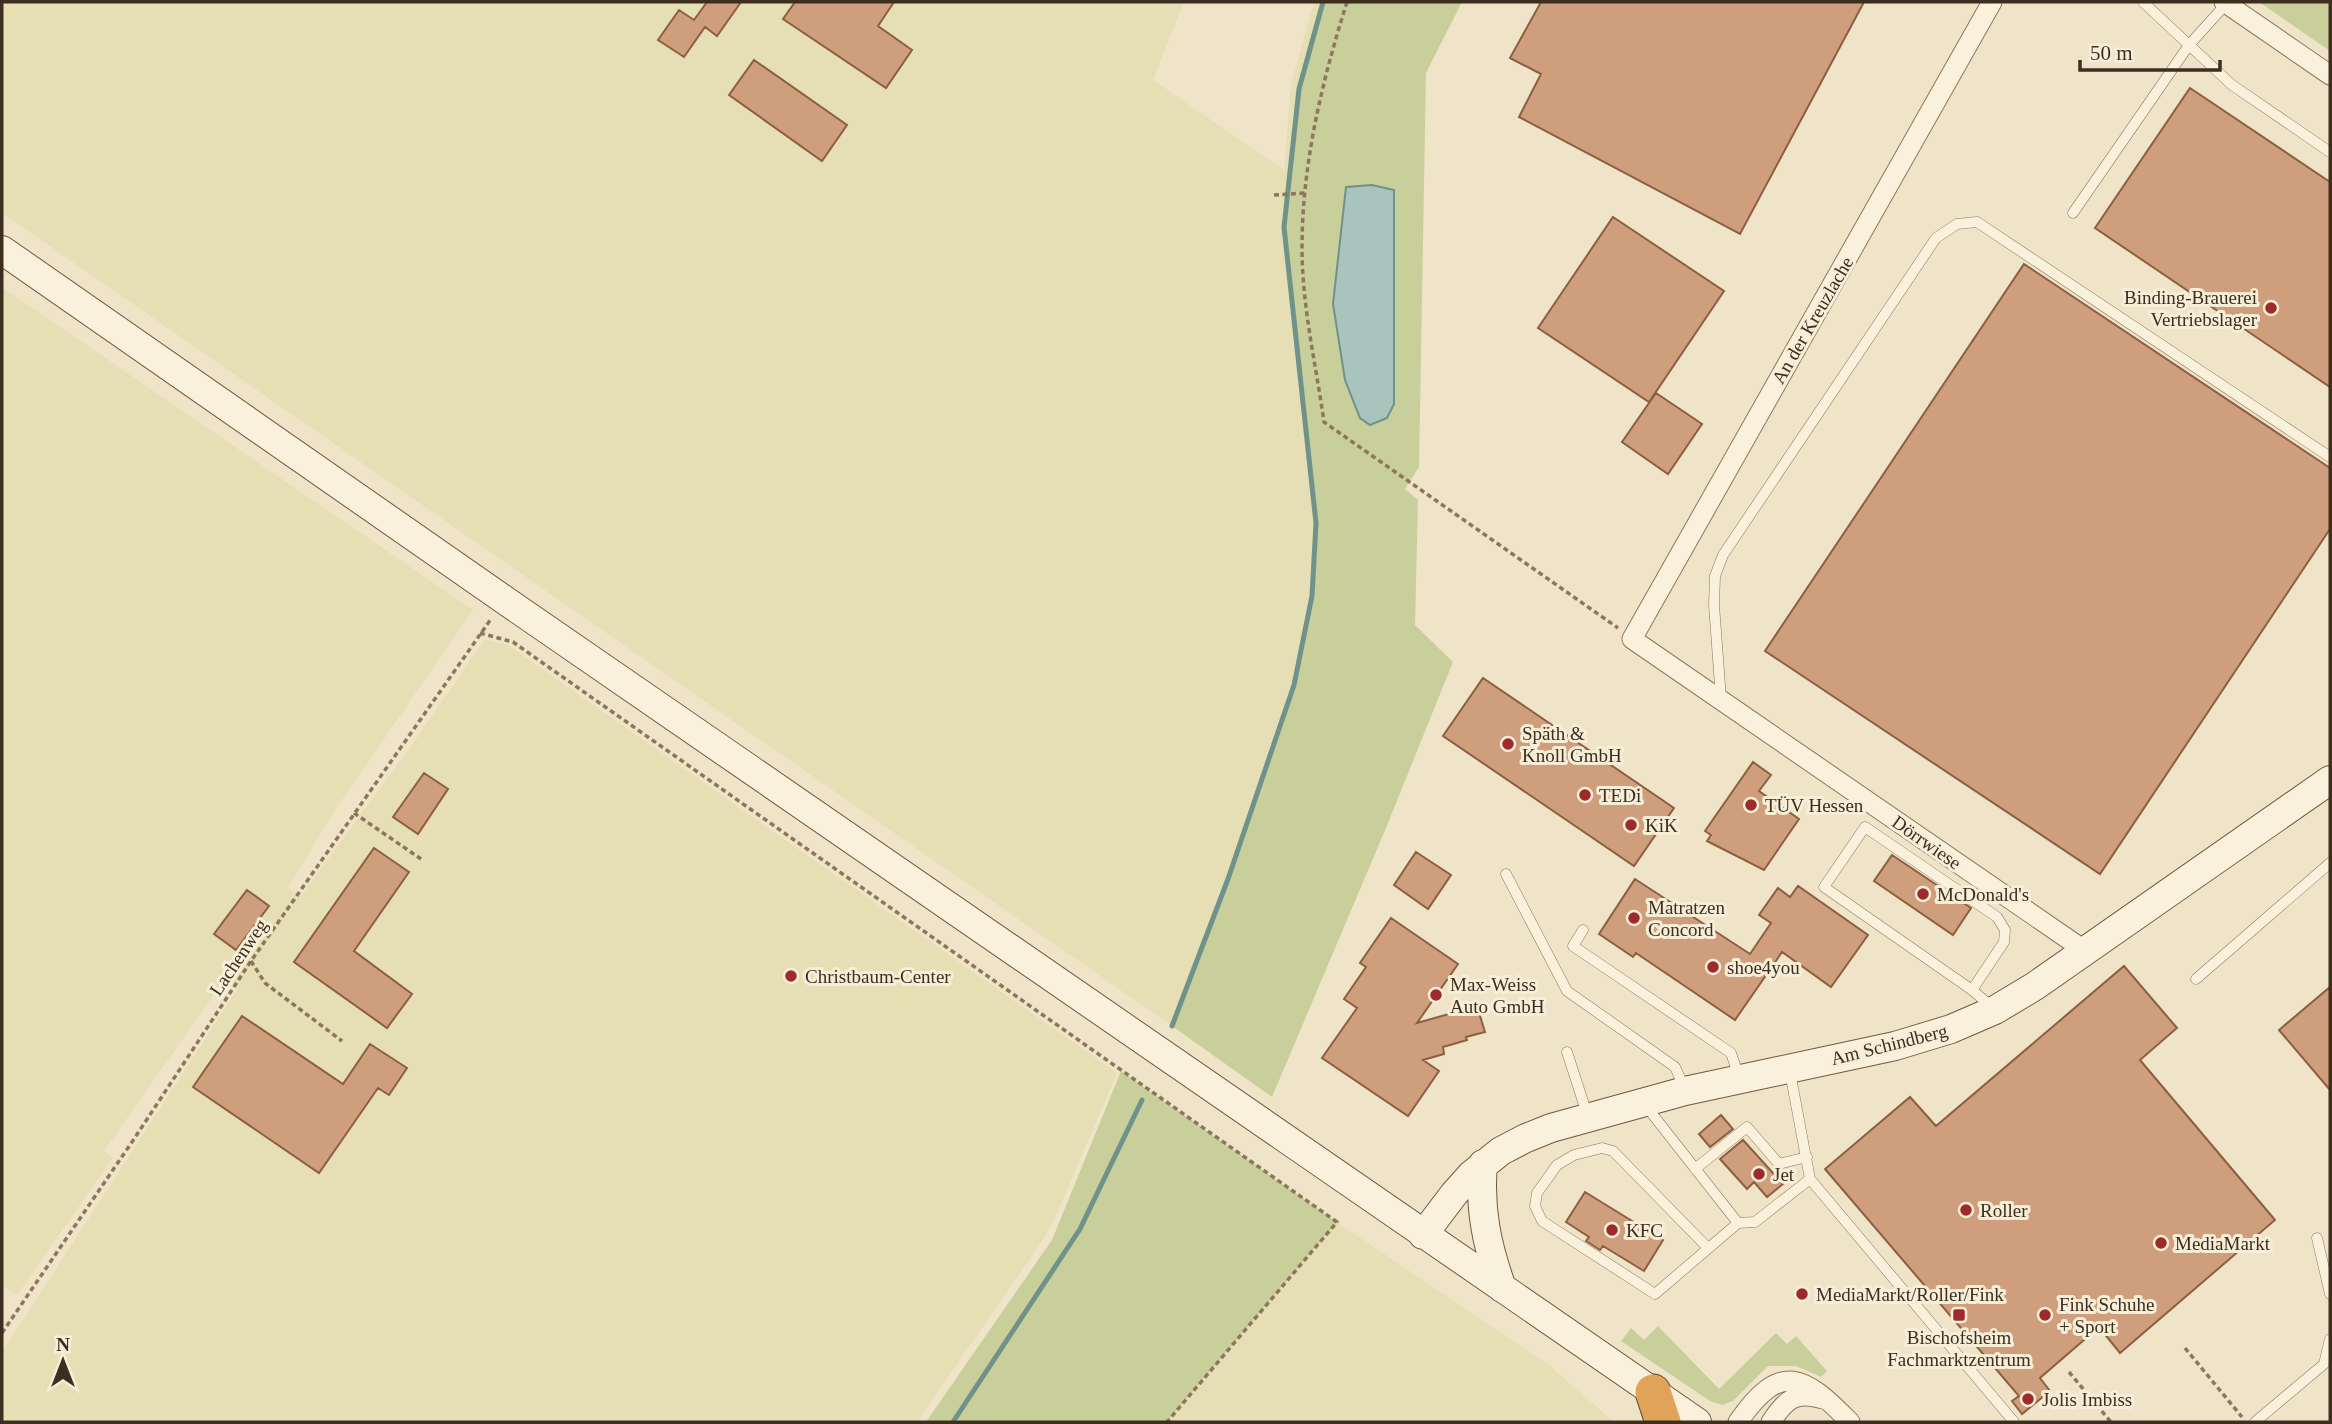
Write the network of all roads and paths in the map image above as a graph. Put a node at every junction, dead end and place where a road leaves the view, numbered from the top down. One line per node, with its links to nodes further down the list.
1 (1347, 2): 8 (path)
2 (1992, 2): 15 (street, An der Kreuzlache)
3 (2143, 2): 5 (lane)
4 (2225, 3): 5 (lane); 6 (street)
5 (2189, 44): 7 (lane); 10 (lane)
6 (2330, 75)
7 (2330, 152)
8 (1305, 193): 9 (path); 15 (path)
9 (1274, 195)
10 (2073, 213)
11 (2, 250): 13 (main road)
12 (2330, 457): 16 (lane)
13 (506, 601): 14 (path, Lachenweg); 40 (main road)
14 (480, 633): 18 (path, Lachenweg); 51 (path)
15 (1632, 639): 16 (street, Dörrwiese)
16 (1721, 700): 23 (street, Dörrwiese)
17 (2330, 780): 23 (main road, Am Schindberg)
18 (354, 813): 19 (path); 24 (path, Lachenweg)
19 (421, 859)
20 (2330, 863): 25 (lane)
21 (1506, 874): 32 (lane)
22 (1583, 930): 31 (lane)
23 (2084, 950): 27 (main road, Am Schindberg)
24 (251, 961): 28 (path); 45 (path, Lachenweg)
25 (2196, 979)
26 (1972, 990): 26 (lane); 27 (lane)
27 (1995, 1010): 30 (main road, Am Schindberg)
28 (342, 1041)
29 (1567, 1052): 34 (lane)
30 (1789, 1067): 31 (main road, Am Schindberg); 35 (lane)
31 (1739, 1077): 32 (main road, Am Schindberg)
32 (1685, 1091): 33 (main road, Am Schindberg)
33 (1648, 1101): 34 (main road, Am Schindberg); 37 (lane)
34 (1588, 1118): 36 (main road, Am Schindberg)
35 (1807, 1157): 37 (lane); 38 (lane)
36 (1483, 1164): 40 (main road, Am Schindberg); 43 (main road)
37 (1695, 1169): 39 (lane)
38 (1810, 1179): 39 (lane); 56 (lane)
39 (1738, 1223): 42 (lane)
40 (1423, 1235): 43 (main road)
41 (2317, 1238): 44 (lane)
42 (1708, 1248): 42 (lane)
43 (1502, 1288): 50 (main road)
44 (2330, 1294)
45 (2, 1333)
46 (2330, 1339): 59 (lane)
47 (2185, 1348): 58 (path)
48 (2069, 1372): 57 (path)
49 (1833, 1405): 53 (street); 54 (street); 55 (street)
50 (1658, 1407): 52 (main road)
51 (1167, 1422)
52 (1697, 1422)
53 (1738, 1422)
54 (1771, 1422)
55 (1850, 1422)
56 (2014, 1422)
57 (2111, 1422)
58 (2247, 1422)
59 (2255, 1422)

